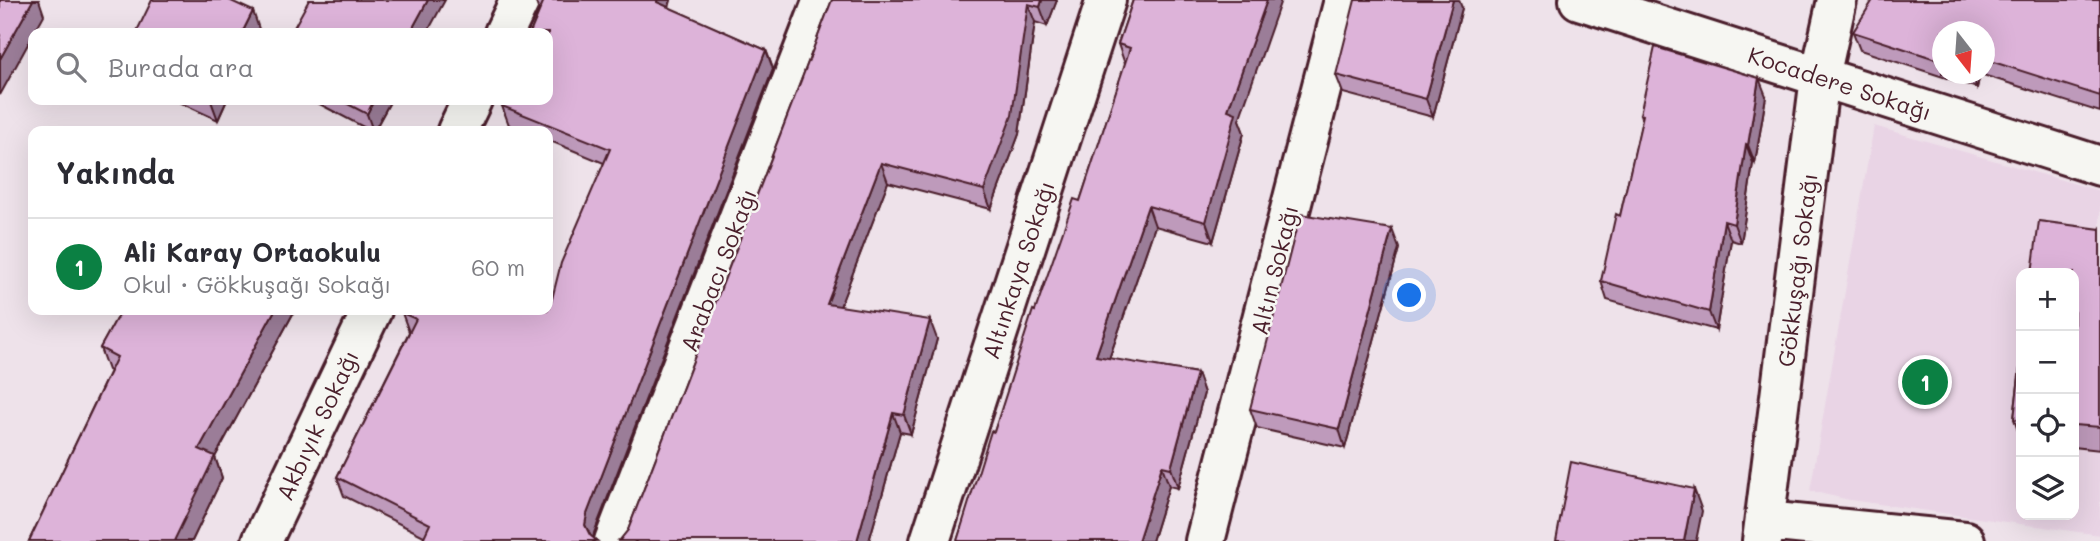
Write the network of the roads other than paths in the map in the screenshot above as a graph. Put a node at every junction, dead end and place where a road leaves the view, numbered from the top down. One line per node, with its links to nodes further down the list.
1 (520, 0): 7 (street)
2 (823, 0): 15 (street, Arabacı Sokağı)
3 (1106, 0): 16 (street, Altınkaya Sokağı)
4 (1344, 0): 17 (street, Altın Sokağı)
5 (1579, 0): 8 (street, Kocadere Sokağı)
6 (1837, 0): 8 (street, Gökkuşağı Sokağı)
7 (506, 28)
8 (1820, 78): 11 (street, Kocadere Sokağı); 13 (street, Gökkuşağı Sokağı)
9 (470, 105): 10 (street)
10 (459, 126)
11 (2100, 166)
12 (370, 315): 14 (street, Akbıyık Sokağı)
13 (1764, 531): 18 (street)
14 (262, 541)
15 (614, 541)
16 (930, 541)
17 (1205, 541)
18 (1965, 541)

